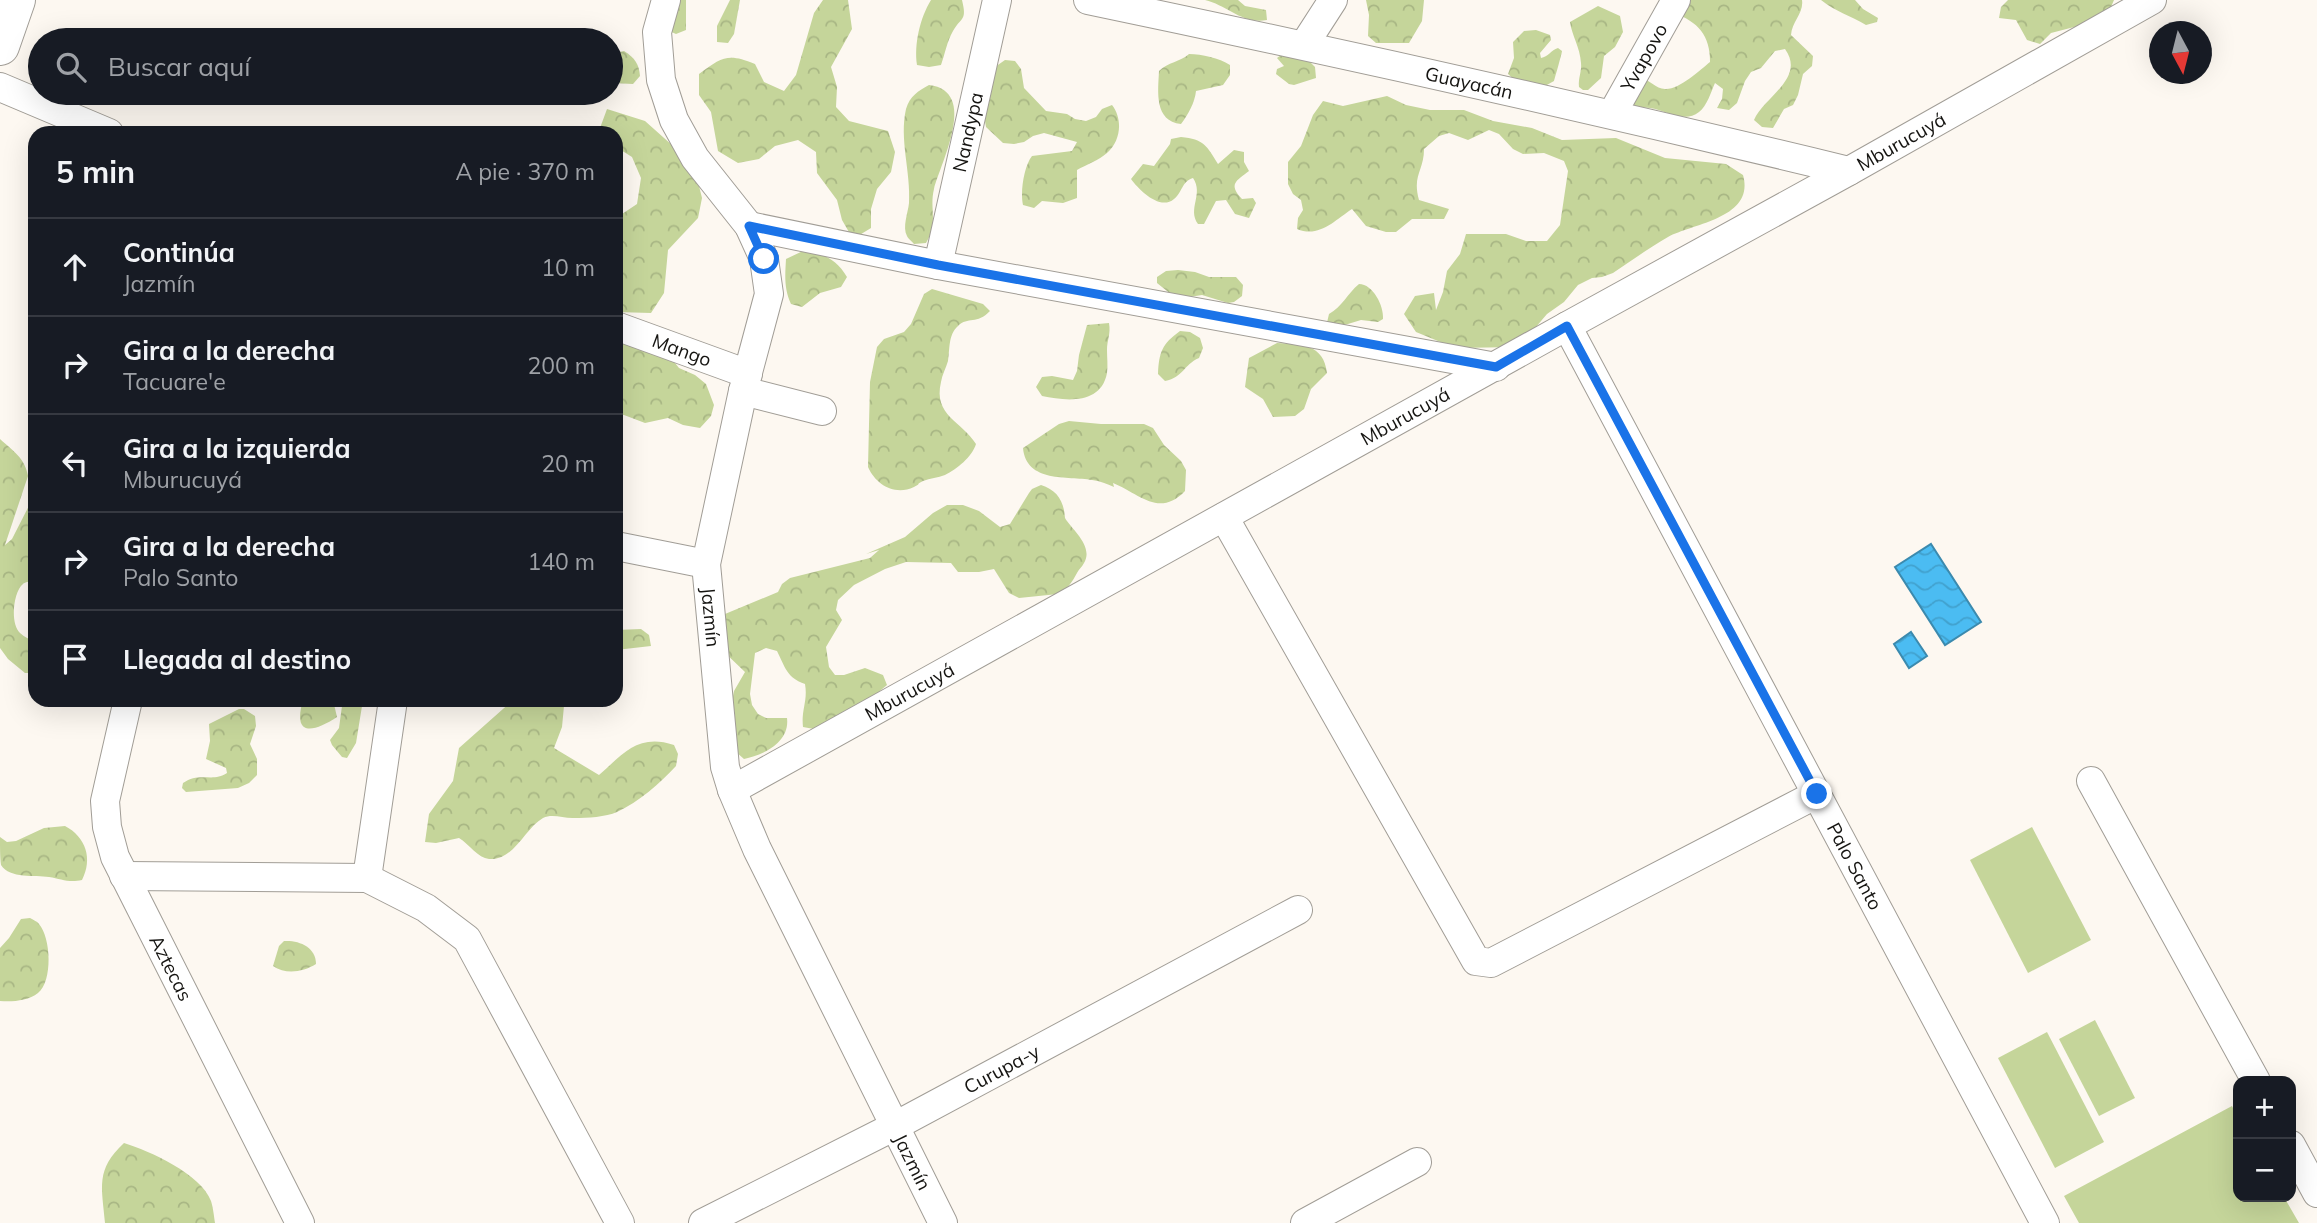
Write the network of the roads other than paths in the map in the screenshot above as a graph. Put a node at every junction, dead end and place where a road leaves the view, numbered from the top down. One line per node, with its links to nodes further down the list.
1 (16, 0): 9 (main road)
2 (666, 0): 16 (street, Jazmín)
3 (998, 0): 17 (street, Nandypa)
4 (1088, 0): 8 (street, Guayacán)
5 (1333, 0): 8 (street)
6 (1676, 0): 13 (street, Yvapovo)
7 (2152, 0): 15 (street, Mburucuyá)
8 (1304, 45): 13 (street, Guayacán)
9 (0, 46)
10 (0, 87): 11 (street)
11 (28, 99)
12 (43, 105): 14 (street)
13 (1612, 114): 15 (street, Guayacán)
14 (92, 126)
15 (1849, 171): 18 (street, Mburucuyá)
16 (749, 226): 17 (street); 21 (street, Jazmín)
17 (938, 265): 20 (street)
18 (1567, 326): 20 (street, Mburucuyá); 30 (street, Palo Santo)
19 (623, 329): 21 (street, Mango)
20 (1496, 367): 23 (street, Mburucuyá)
21 (746, 382): 22 (street, Mango); 25 (street, Jazmín)
22 (822, 411)
23 (1224, 517): 29 (street, Mburucuyá); 30 (street)
24 (623, 547): 25 (street)
25 (706, 564): 29 (street, Jazmín)
26 (126, 707): 31 (street, Aztecas)
27 (392, 707): 32 (street)
28 (2091, 781): 34 (street)
29 (732, 790): 35 (street, Jazmín)
30 (1817, 794): 44 (street, Palo Santo)
31 (124, 876): 32 (street); 39 (street, Aztecas)
32 (367, 878): 40 (street)
33 (1298, 910): 35 (street, Curupa-y)
34 (2253, 1076)
35 (895, 1126): 41 (street, Curupa-y); 42 (street, Jazmín)
36 (2296, 1154): 38 (street)
37 (1417, 1162): 43 (street)
38 (2317, 1193)
39 (300, 1223)
40 (620, 1223)
41 (703, 1223)
42 (943, 1223)
43 (1305, 1223)
44 (2045, 1223)

